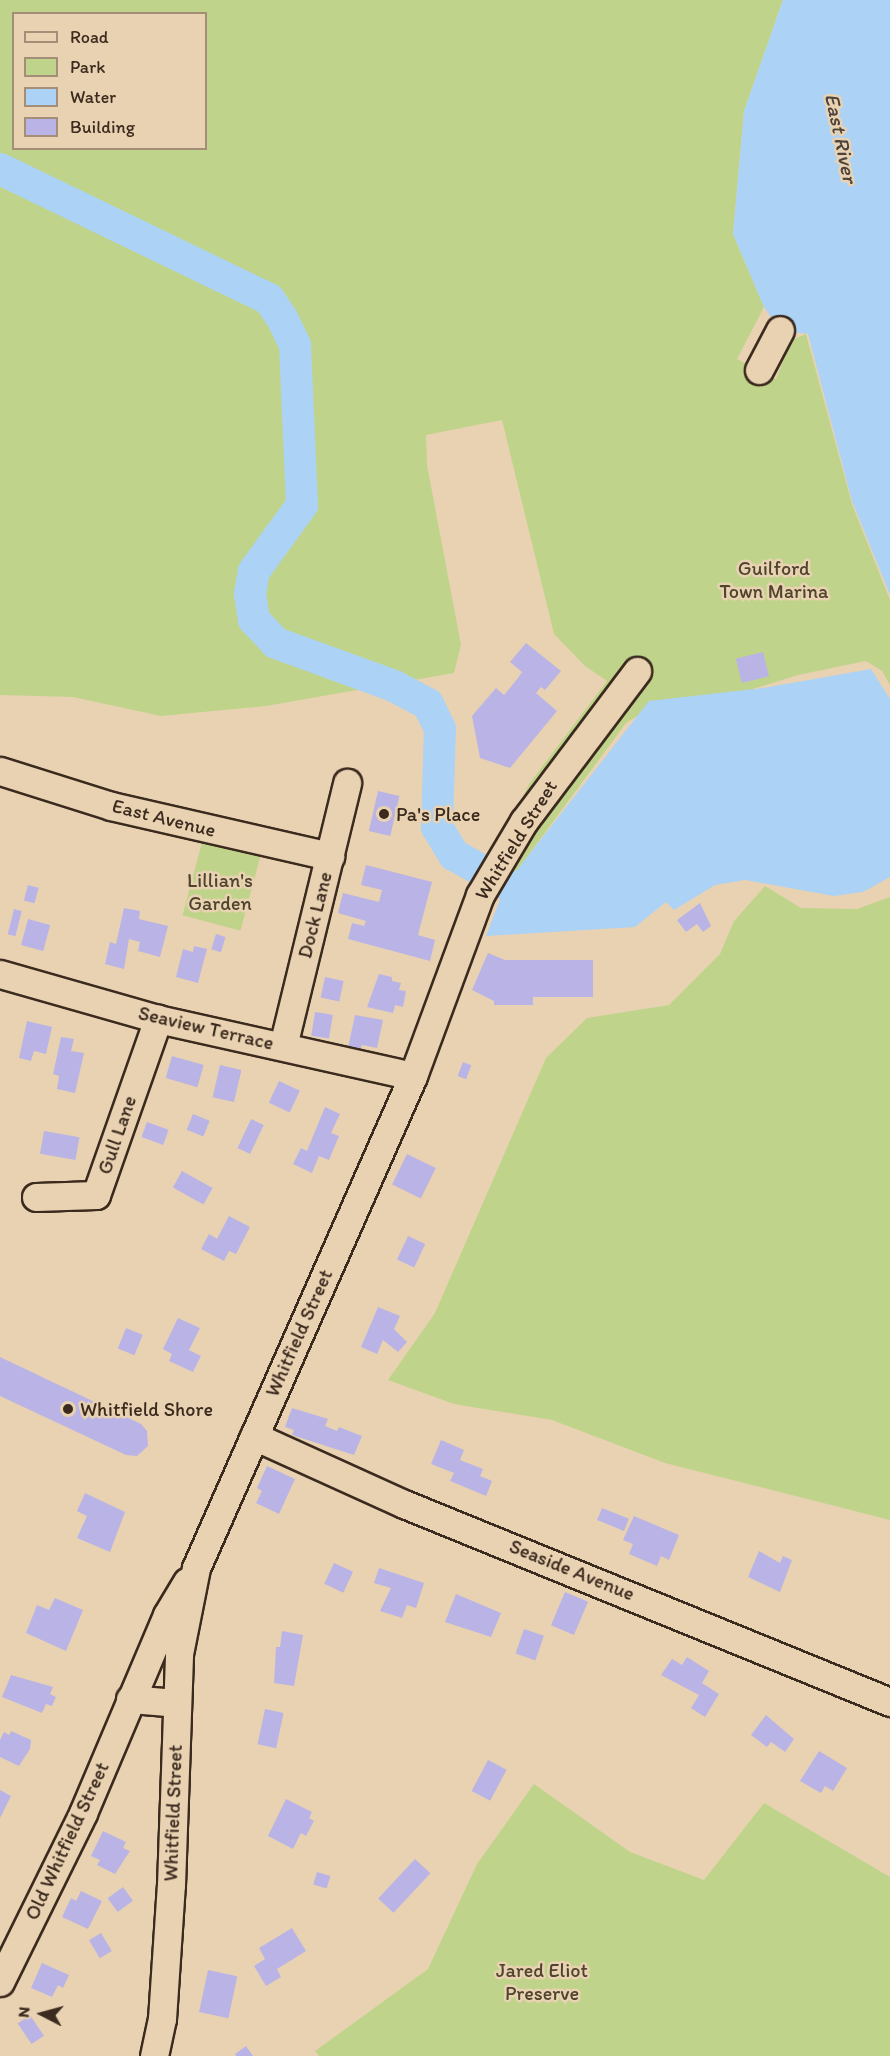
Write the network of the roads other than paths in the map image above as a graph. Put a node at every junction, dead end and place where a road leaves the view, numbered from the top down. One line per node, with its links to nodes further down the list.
1 (780, 330): 2 (street)
2 (759, 370)
3 (637, 671): 10 (street, Whitfield Street)
4 (0, 771): 6 (street, East Avenue)
5 (347, 783): 6 (street, Dock Lane)
6 (330, 856): 9 (street, Dock Lane)
7 (0, 975): 8 (street, Seaview Terrace)
8 (159, 1019): 9 (street, Seaview Terrace); 11 (street, Gull Lane)
9 (283, 1046): 10 (street, Seaview Terrace)
10 (413, 1076): 12 (street, Whitfield Street)
11 (36, 1197)
12 (254, 1436): 13 (street, Whitfield Street); 15 (street, Seaside Avenue)
13 (196, 1568): 14 (street, Old Whitfield Street); 16 (street, Whitfield Street)
14 (130, 1699): 16 (street); 17 (street, Old Whitfield Street)
15 (890, 1702)
16 (177, 1703): 18 (street, Whitfield Street)
17 (0, 1982)
18 (154, 2056)

